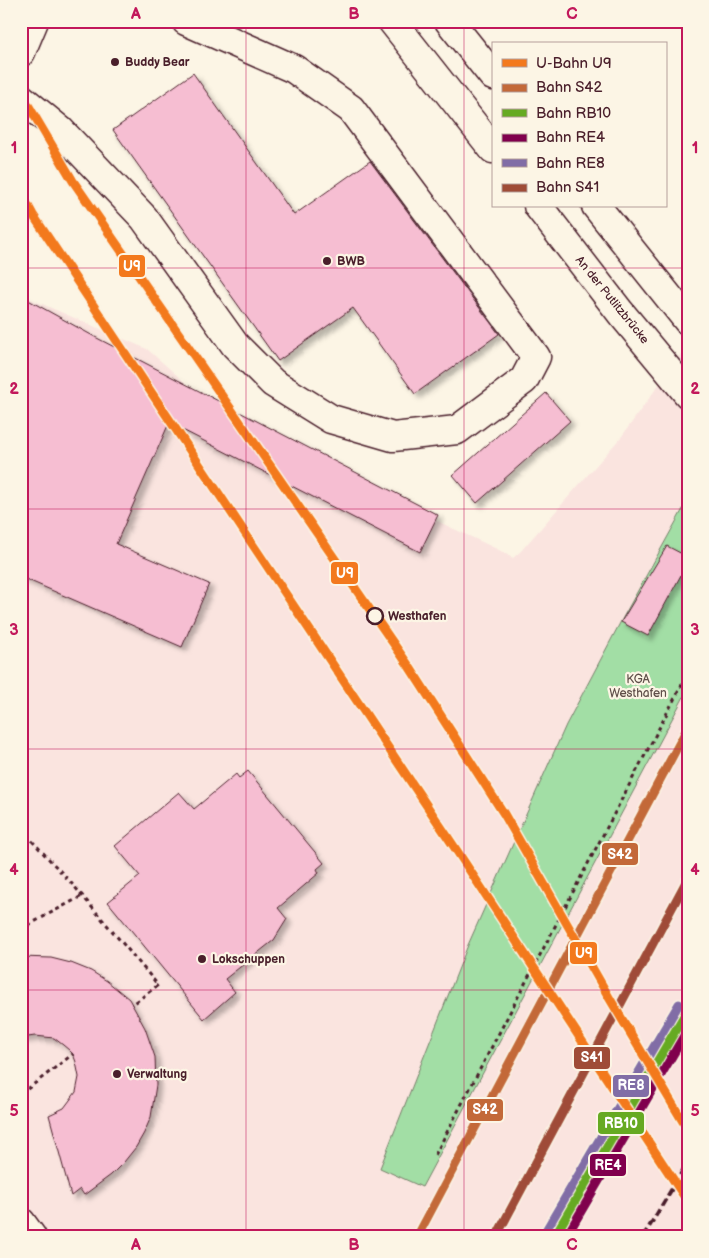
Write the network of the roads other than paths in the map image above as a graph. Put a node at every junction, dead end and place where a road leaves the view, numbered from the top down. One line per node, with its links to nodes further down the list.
1 (34, 21): 5 (main road)
2 (186, 21): 7 (main road)
3 (392, 21): 8 (main road)
4 (450, 21): 6 (main road)
5 (21, 52)
6 (492, 75)
7 (21, 98)
8 (492, 148)
9 (540, 208): 12 (main road, An der Putlitzbrücke)
10 (598, 208): 11 (main road)
11 (688, 321)
12 (688, 394)
13 (21, 1222): 14 (main road)
14 (32, 1237)

